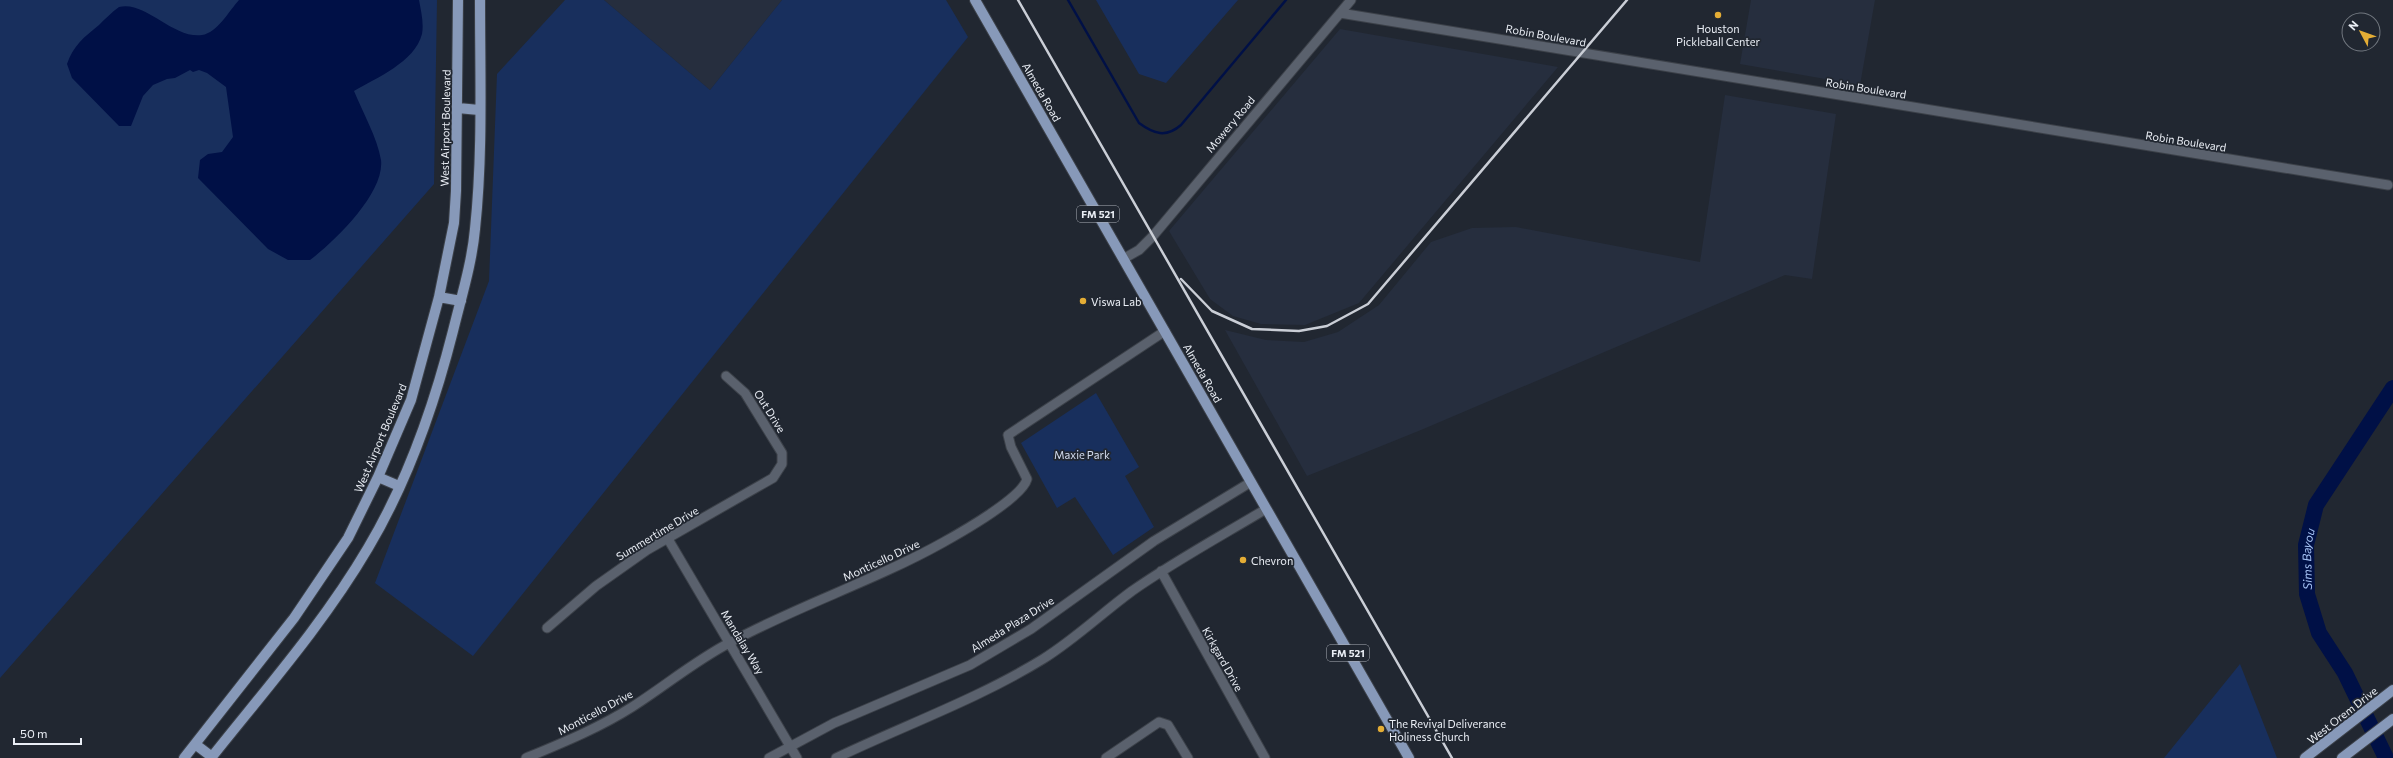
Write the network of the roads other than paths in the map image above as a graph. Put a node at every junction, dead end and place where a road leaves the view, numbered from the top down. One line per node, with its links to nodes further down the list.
1 (458, 0): 6 (main road, West Airport Boulevard)
2 (480, 0): 7 (main road)
3 (975, 0): 9 (main road, Almeda Road / FM 521)
4 (1351, 0): 5 (street, Mowery Road)
5 (1340, 13): 8 (street, Robin Boulevard); 9 (street, Mowery Road)
6 (458, 108): 7 (main road); 10 (main road, West Airport Boulevard)
7 (479, 110): 11 (main road)
8 (2388, 185)
9 (1123, 259): 12 (main road, Almeda Road / FM 521)
10 (439, 297): 11 (main road); 15 (main road, West Airport Boulevard)
11 (461, 301): 17 (main road)
12 (1165, 331): 16 (main road, Almeda Road / FM 521); 22 (street, Monticello Drive)
13 (726, 376): 14 (street, Out Drive)
14 (782, 464): 19 (street, Summertime Drive)
15 (378, 477): 17 (main road); 25 (main road, West Airport Boulevard)
16 (1251, 482): 18 (main road, Almeda Road / FM 521); 26 (street, Almeda Plaza Drive)
17 (399, 486): 28 (main road)
18 (1266, 509): 20 (street); 36 (main road, Almeda Road / FM 521)
19 (668, 539): 21 (street, Summertime Drive); 22 (street, Mandalay Way)
20 (1161, 572): 32 (street); 35 (street, Kirkgard Drive)
21 (547, 628)
22 (729, 643): 26 (street, Mandalay Way); 29 (street, Monticello Drive)
23 (2393, 690): 37 (main road, West Orem Drive)
24 (2393, 719): 38 (main road)
25 (195, 744): 27 (main road, West Airport Boulevard); 28 (main road)
26 (790, 746): 30 (street, Almeda Plaza Drive); 31 (street, Mandalay Way)
27 (184, 758)
28 (212, 758)
29 (526, 758)
30 (769, 758)
31 (797, 758)
32 (836, 758)
33 (1106, 758): 34 (street)
34 (1188, 758)
35 (1265, 758)
36 (1409, 758)
37 (2305, 758)
38 (2342, 758)

